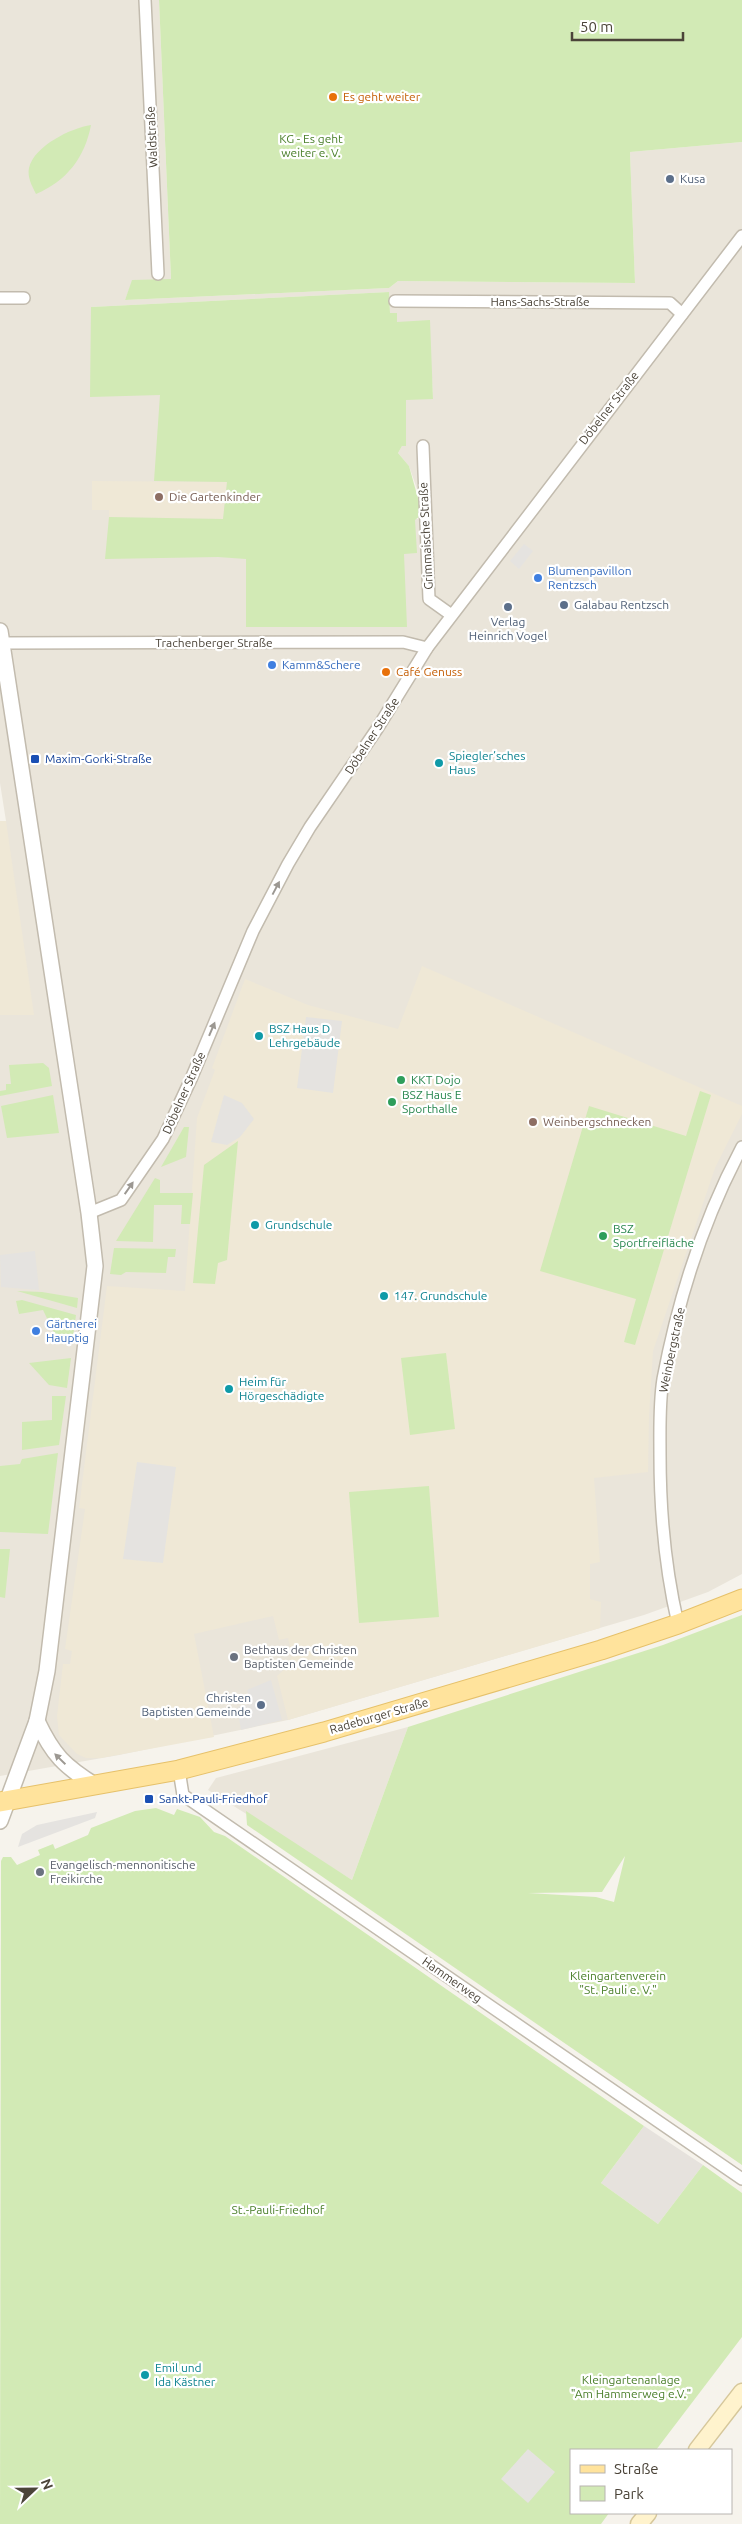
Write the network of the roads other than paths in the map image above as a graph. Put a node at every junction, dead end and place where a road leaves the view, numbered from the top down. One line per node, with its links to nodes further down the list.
1 (145, 0): 3 (street, Waldstraße)
2 (742, 236): 7 (street, Döbelner Straße)
3 (158, 274)
4 (0, 298): 5 (street)
5 (24, 298)
6 (395, 301): 7 (street, Hans-Sachs-Straße)
7 (682, 314): 9 (street, Döbelner Straße)
8 (423, 446): 9 (street, Grimmaische Straße)
9 (450, 614): 11 (street, Döbelner Straße)
10 (1, 639): 11 (street, Trachenberger Straße); 13 (street)
11 (427, 648): 13 (street, Döbelner Straße, one-way to 11)
12 (742, 1146): 15 (street, Weinbergstraße)
13 (89, 1212): 16 (street)
14 (742, 1599): 15 (main road, Radeburger Straße)
15 (678, 1624): 17 (main road, Radeburger Straße)
16 (37, 1721): 18 (street, one-way to 16); 19 (street)
17 (179, 1770): 18 (main road, Radeburger Straße); 21 (street, Hammerweg)
18 (96, 1786): 19 (main road, Radeburger Straße)
19 (3, 1801): 20 (street)
20 (0, 1821)
21 (742, 2179)
22 (742, 2392): 23 (main road)
23 (698, 2449)
24 (647, 2514): 25 (main road)
25 (639, 2524)

